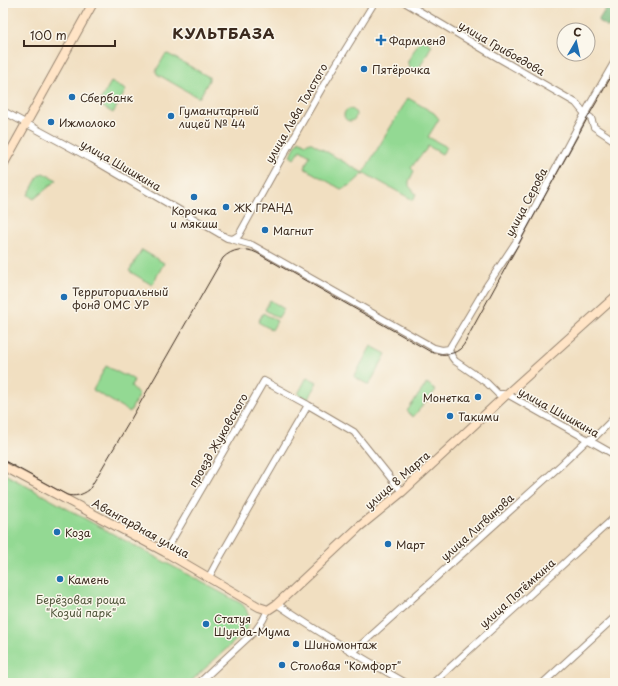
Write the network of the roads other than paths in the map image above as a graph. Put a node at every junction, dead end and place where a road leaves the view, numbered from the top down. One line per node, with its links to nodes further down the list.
1 (92, 3): 7 (street)
2 (374, 3): 10 (street, улица Льва Толстого)
3 (406, 3): 6 (street, улица Грибоедова)
4 (615, 62): 6 (street, улица Серова)
5 (3, 110): 7 (street, улица Шишкина)
6 (585, 114): 8 (street, улица Грибоедова); 12 (street, улица Серова)
7 (26, 123): 9 (street); 10 (street, улица Шишкина)
8 (615, 141)
9 (3, 165)
10 (229, 239): 12 (street, улица Шишкина)
11 (615, 297): 13 (street, улица 8 Марта)
12 (449, 349): 13 (street, улица Шишкина)
13 (507, 394): 16 (street, улица Шишкина); 19 (street, улица 8 Марта)
14 (308, 405): 19 (street, проезд Жуковского); 21 (street, проезд Жуковского); 22 (street)
15 (615, 417): 16 (street, улица Литвинова)
16 (587, 440): 17 (street, улица Шишкина); 26 (street, улица Литвинова)
17 (615, 455)
18 (3, 466): 21 (street, Авангардная улица)
19 (402, 492): 23 (street, улица 8 Марта)
20 (615, 517): 29 (street, улица Потёмкина)
21 (165, 552): 22 (street, Авангардная улица)
22 (209, 577): 24 (street, Авангардная улица)
23 (277, 604): 24 (street, улица 8 Марта); 26 (street)
24 (268, 610): 27 (street, улица 8 Марта)
25 (615, 617): 30 (street)
26 (353, 652): 28 (street)
27 (199, 683)
28 (406, 683)
29 (433, 683)
30 (543, 683)

